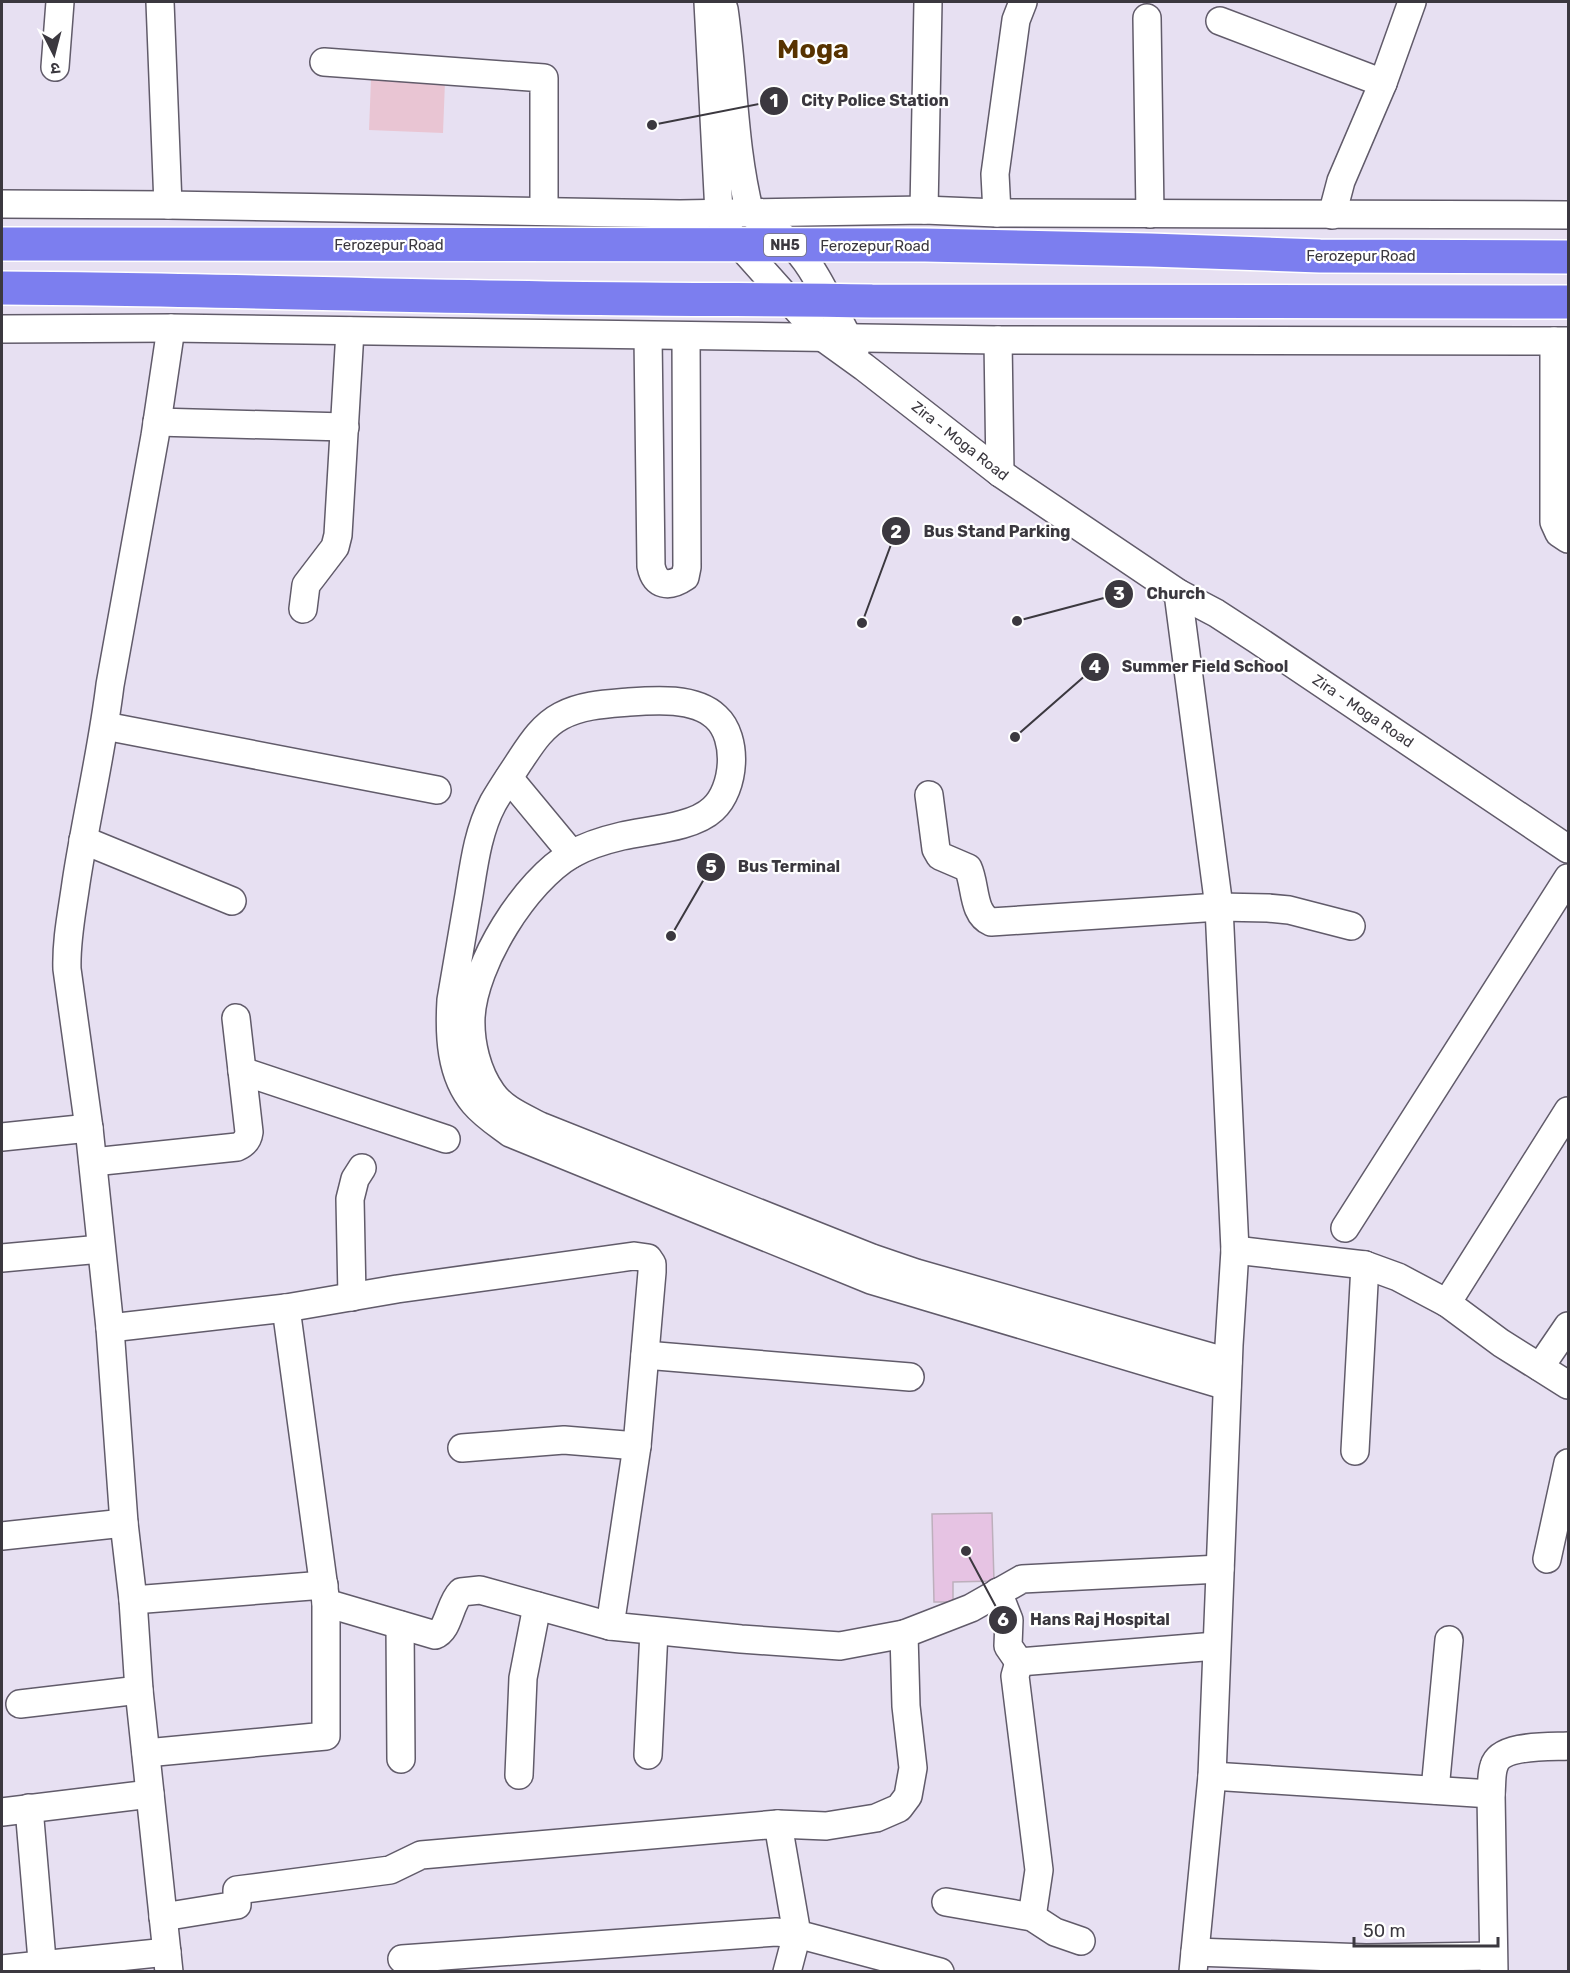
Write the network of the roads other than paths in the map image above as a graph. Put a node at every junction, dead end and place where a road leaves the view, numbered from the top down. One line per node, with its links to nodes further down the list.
1 (60, 2): 11 (street)
2 (160, 2): 14 (street)
3 (708, 2): 17 (street)
4 (723, 2): 18 (street)
5 (928, 2): 15 (street)
6 (1023, 2): 19 (street)
7 (1412, 2): 12 (street)
8 (1147, 18): 20 (street)
9 (1220, 21): 12 (street)
10 (324, 62): 16 (street)
11 (55, 67)
12 (1383, 83): 21 (street)
13 (2, 204): 14 (street)
14 (168, 205): 16 (street)
15 (924, 210): 18 (street); 19 (street)
16 (544, 211): 17 (street)
17 (719, 213): 18 (street); 32 (street, Zira - Moga Road)
18 (750, 213): 33 (street, Zira - Moga Road)
19 (997, 213): 20 (street)
20 (1150, 214): 21 (street)
21 (1332, 214): 22 (street)
22 (1569, 215)
23 (2, 244): 24 (highway, Ferozepur Road / NH5, bridge)
24 (1569, 257)
25 (2, 288): 26 (highway, bridge)
26 (1569, 302)
27 (171, 328): 28 (street); 29 (street); 37 (street)
28 (2, 329)
29 (350, 331): 30 (street); 38 (street)
30 (648, 336): 31 (street); 31 (street)
31 (686, 336): 32 (street)
32 (821, 336): 33 (street); 36 (street, Zira - Moga Road)
33 (848, 338): 34 (street); 36 (street, Zira - Moga Road)
34 (998, 340): 35 (street); 39 (street)
35 (1561, 341): 40 (street)
36 (864, 367): 39 (street, Zira - Moga Road)
37 (157, 422): 38 (street); 43 (street)
38 (345, 427): 42 (street)
39 (1000, 473): 41 (street, Zira - Moga Road)
40 (1569, 539)
41 (1178, 593): 48 (street, Zira - Moga Road); 52 (street)
42 (303, 609)
43 (105, 726): 45 (street); 47 (street)
44 (509, 778): 49 (street); 49 (street); 74 (street)
45 (437, 790)
46 (929, 795): 52 (street)
47 (83, 840): 51 (street); 57 (street)
48 (1569, 849)
49 (572, 854): 74 (street)
50 (1569, 878): 62 (street)
51 (232, 901)
52 (1219, 907): 53 (street); 64 (street)
53 (1351, 926)
54 (236, 1018): 55 (street)
55 (242, 1071): 59 (street); 60 (street)
56 (1569, 1112): 68 (street)
57 (89, 1128): 58 (street); 60 (street)
58 (2, 1137)
59 (446, 1139)
60 (93, 1162): 63 (street)
61 (362, 1168): 67 (street)
62 (1345, 1228)
63 (101, 1249): 65 (street); 71 (street)
64 (1235, 1250): 66 (street); 74 (street)
65 (2, 1258)
66 (1365, 1265): 68 (street); 79 (street)
67 (352, 1297): 69 (street); 72 (street)
68 (1447, 1303): 73 (street)
69 (286, 1308): 71 (street); 86 (street)
70 (1569, 1326): 73 (street)
71 (110, 1328): 81 (street)
72 (645, 1355): 75 (street); 77 (street)
73 (1540, 1367): 76 (street)
74 (1228, 1374): 84 (street)
75 (910, 1377)
76 (1569, 1385)
77 (637, 1446): 78 (street); 90 (street)
78 (462, 1448)
79 (1355, 1451)
80 (1569, 1462): 83 (street)
81 (124, 1523): 82 (street); 87 (street)
82 (2, 1536)
83 (1547, 1559)
84 (1220, 1569): 85 (street); 94 (street)
85 (998, 1592): 92 (street); 95 (street)
86 (325, 1594): 87 (street); 89 (street); 99 (street)
87 (134, 1600): 96 (street)
88 (537, 1606): 89 (street); 90 (street); 102 (street)
89 (400, 1625): 101 (street)
90 (610, 1626): 91 (street)
91 (654, 1630): 92 (street); 100 (street)
92 (904, 1634): 109 (street)
93 (1449, 1640): 104 (street)
94 (1216, 1646): 95 (street); 103 (street)
95 (1019, 1662): 112 (street)
96 (139, 1690): 97 (street); 99 (street)
97 (20, 1704)
98 (1569, 1746): 106 (street)
99 (146, 1754): 105 (street)
100 (648, 1755)
101 (401, 1759)
102 (519, 1775)
103 (1212, 1776): 104 (street); 117 (street)
104 (1435, 1790): 106 (street)
105 (150, 1794): 107 (street); 111 (street)
106 (1491, 1794): 118 (street)
107 (29, 1809): 108 (street); 120 (street)
108 (2, 1812)
109 (778, 1824): 111 (street); 113 (street)
110 (946, 1902): 112 (street)
111 (163, 1917): 116 (street)
112 (1032, 1917): 114 (street)
113 (797, 1934): 115 (street); 122 (street); 123 (street)
114 (1081, 1941)
115 (402, 1959)
116 (168, 1962): 120 (street)
117 (1194, 1962): 119 (street)
118 (1494, 1964): 119 (street)
119 (1366, 1965)
120 (43, 1968): 121 (street)
121 (2, 1969)
122 (787, 1971)
123 (940, 1971)

